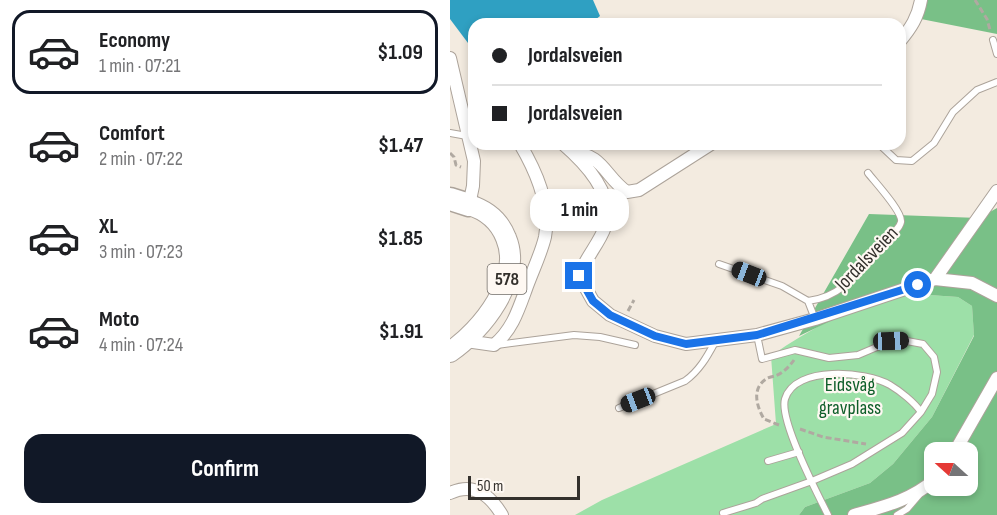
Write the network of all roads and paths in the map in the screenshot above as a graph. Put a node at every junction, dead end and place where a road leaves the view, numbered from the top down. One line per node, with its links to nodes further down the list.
1 (921, 0): 3 (street)
2 (975, 0): 4 (path)
3 (906, 34)
4 (993, 40): 5 (lane)
5 (997, 54)
6 (450, 58): 8 (street)
7 (997, 82): 16 (lane)
8 (468, 108): 10 (street)
9 (450, 133): 10 (lane)
10 (467, 136): 11 (street)
11 (468, 140)
12 (471, 150): 20 (street)
13 (524, 150): 28 (street)
14 (570, 150): 17 (street, Jordalsveien)
15 (702, 150): 17 (street)
16 (885, 150)
17 (573, 153): 27 (street, Jordalsveien)
18 (868, 173): 24 (lane, Jordalsveien)
19 (997, 191): 22 (street)
20 (456, 204): 30 (main road, 578)
21 (719, 264): 24 (lane)
22 (935, 279): 23 (street); 25 (street, Jordalsveien)
23 (997, 296)
24 (808, 301): 25 (lane)
25 (815, 319): 26 (street, Jordalsveien)
26 (757, 335): 27 (street, Jordalsveien); 31 (lane)
27 (715, 342): 33 (lane)
28 (494, 345): 29 (lane); 30 (street)
29 (635, 345)
30 (458, 346)
31 (795, 350): 34 (lane); 35 (path)
32 (997, 378): 36 (street)
33 (619, 408)
34 (921, 412): 35 (lane); 37 (lane)
35 (788, 425): 37 (path); 38 (lane)
36 (960, 442)
37 (882, 445): 40 (lane)
38 (799, 452): 39 (lane); 40 (lane)
39 (768, 461)
40 (812, 481): 44 (lane); 45 (lane)
41 (924, 490): 46 (street); 47 (lane)
42 (450, 493): 43 (street)
43 (502, 515)
44 (724, 515)
45 (828, 515)
46 (854, 515)
47 (897, 515)

